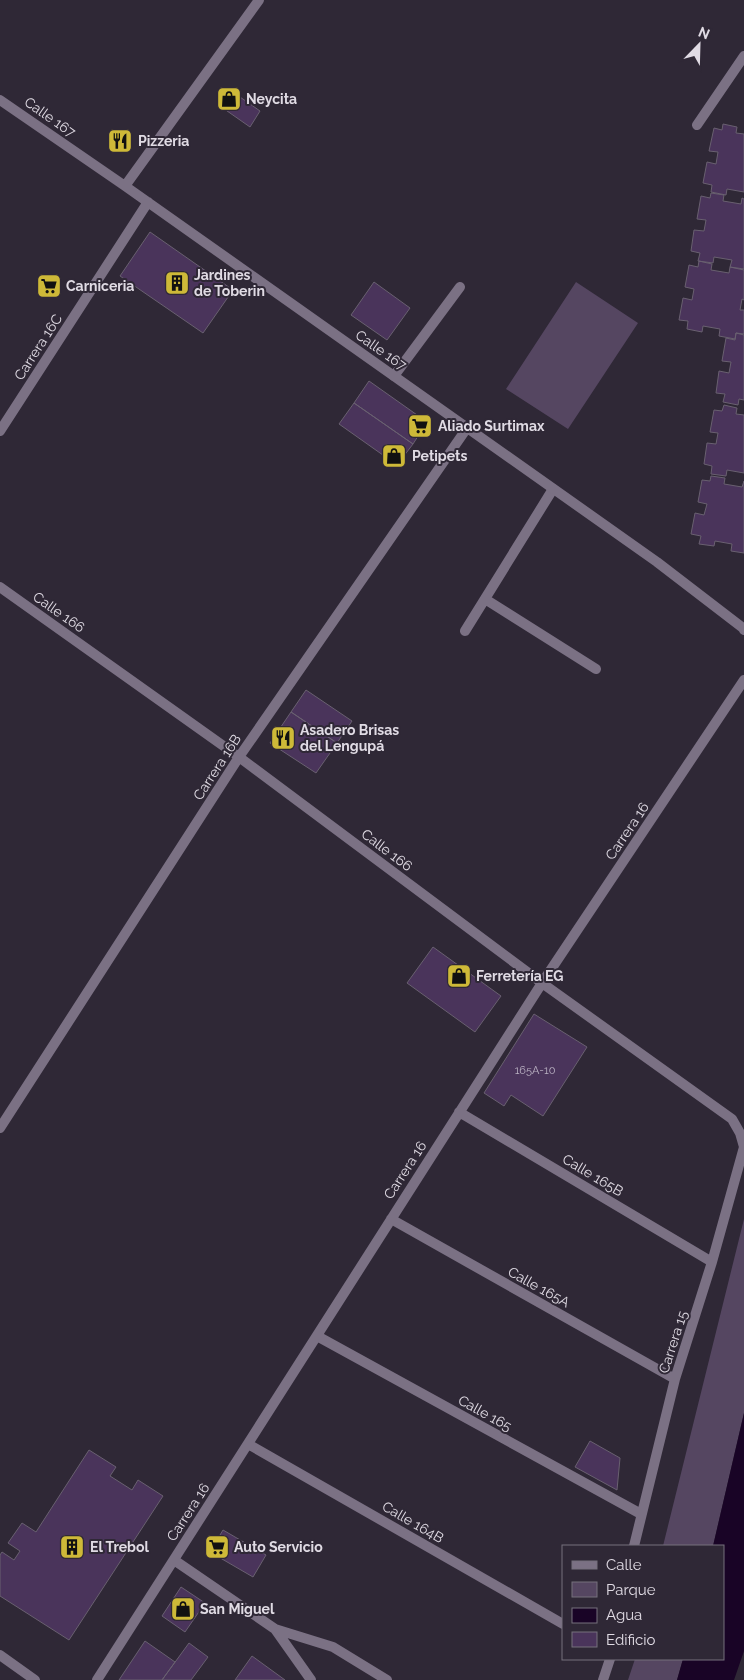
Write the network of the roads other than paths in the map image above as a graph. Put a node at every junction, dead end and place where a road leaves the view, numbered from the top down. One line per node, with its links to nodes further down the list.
1 (259, 0): 5 (street)
2 (744, 56): 4 (street)
3 (0, 100): 5 (street, Calle 167)
4 (697, 125)
5 (125, 186): 6 (street, Calle 167)
6 (148, 202): 8 (street, Calle 167); 10 (street, Carrera 16C)
7 (460, 287): 8 (street)
8 (394, 376): 9 (street, Calle 167)
9 (467, 428): 11 (street, Calle 167); 18 (street, Carrera 16B)
10 (0, 431)
11 (554, 489): 13 (street); 14 (street, Calle 167)
12 (0, 587): 18 (street, Calle 166)
13 (485, 599): 15 (street); 16 (street)
14 (743, 629)
15 (465, 631)
16 (596, 670)
17 (744, 680): 19 (street, Carrera 16)
18 (239, 757): 19 (street, Calle 166); 21 (street, Carrera 16B)
19 (542, 983): 20 (street, Carrera 16); 22 (street, Calle 166)
20 (459, 1112): 23 (street, Carrera 16); 24 (street, Calle 165B)
21 (0, 1128)
22 (744, 1147): 24 (street, Carrera 15)
23 (390, 1219): 25 (street, Carrera 16); 26 (street, Calle 165A)
24 (712, 1262): 26 (street, Carrera 15)
25 (317, 1336): 27 (street, Carrera 16); 28 (street, Calle 165)
26 (675, 1379): 28 (street, Carrera 15)
27 (248, 1444): 30 (street, Carrera 16); 31 (street, Calle 164B)
28 (641, 1514): 29 (street, Carrera 15)
29 (634, 1545)
30 (174, 1560): 32 (street); 36 (street, Carrera 16)
31 (562, 1623)
32 (275, 1629): 37 (street); 38 (street)
33 (0, 1655): 35 (street)
34 (610, 1660): 39 (street)
35 (35, 1680)
36 (97, 1680)
37 (311, 1680)
38 (388, 1680)
39 (603, 1680)

